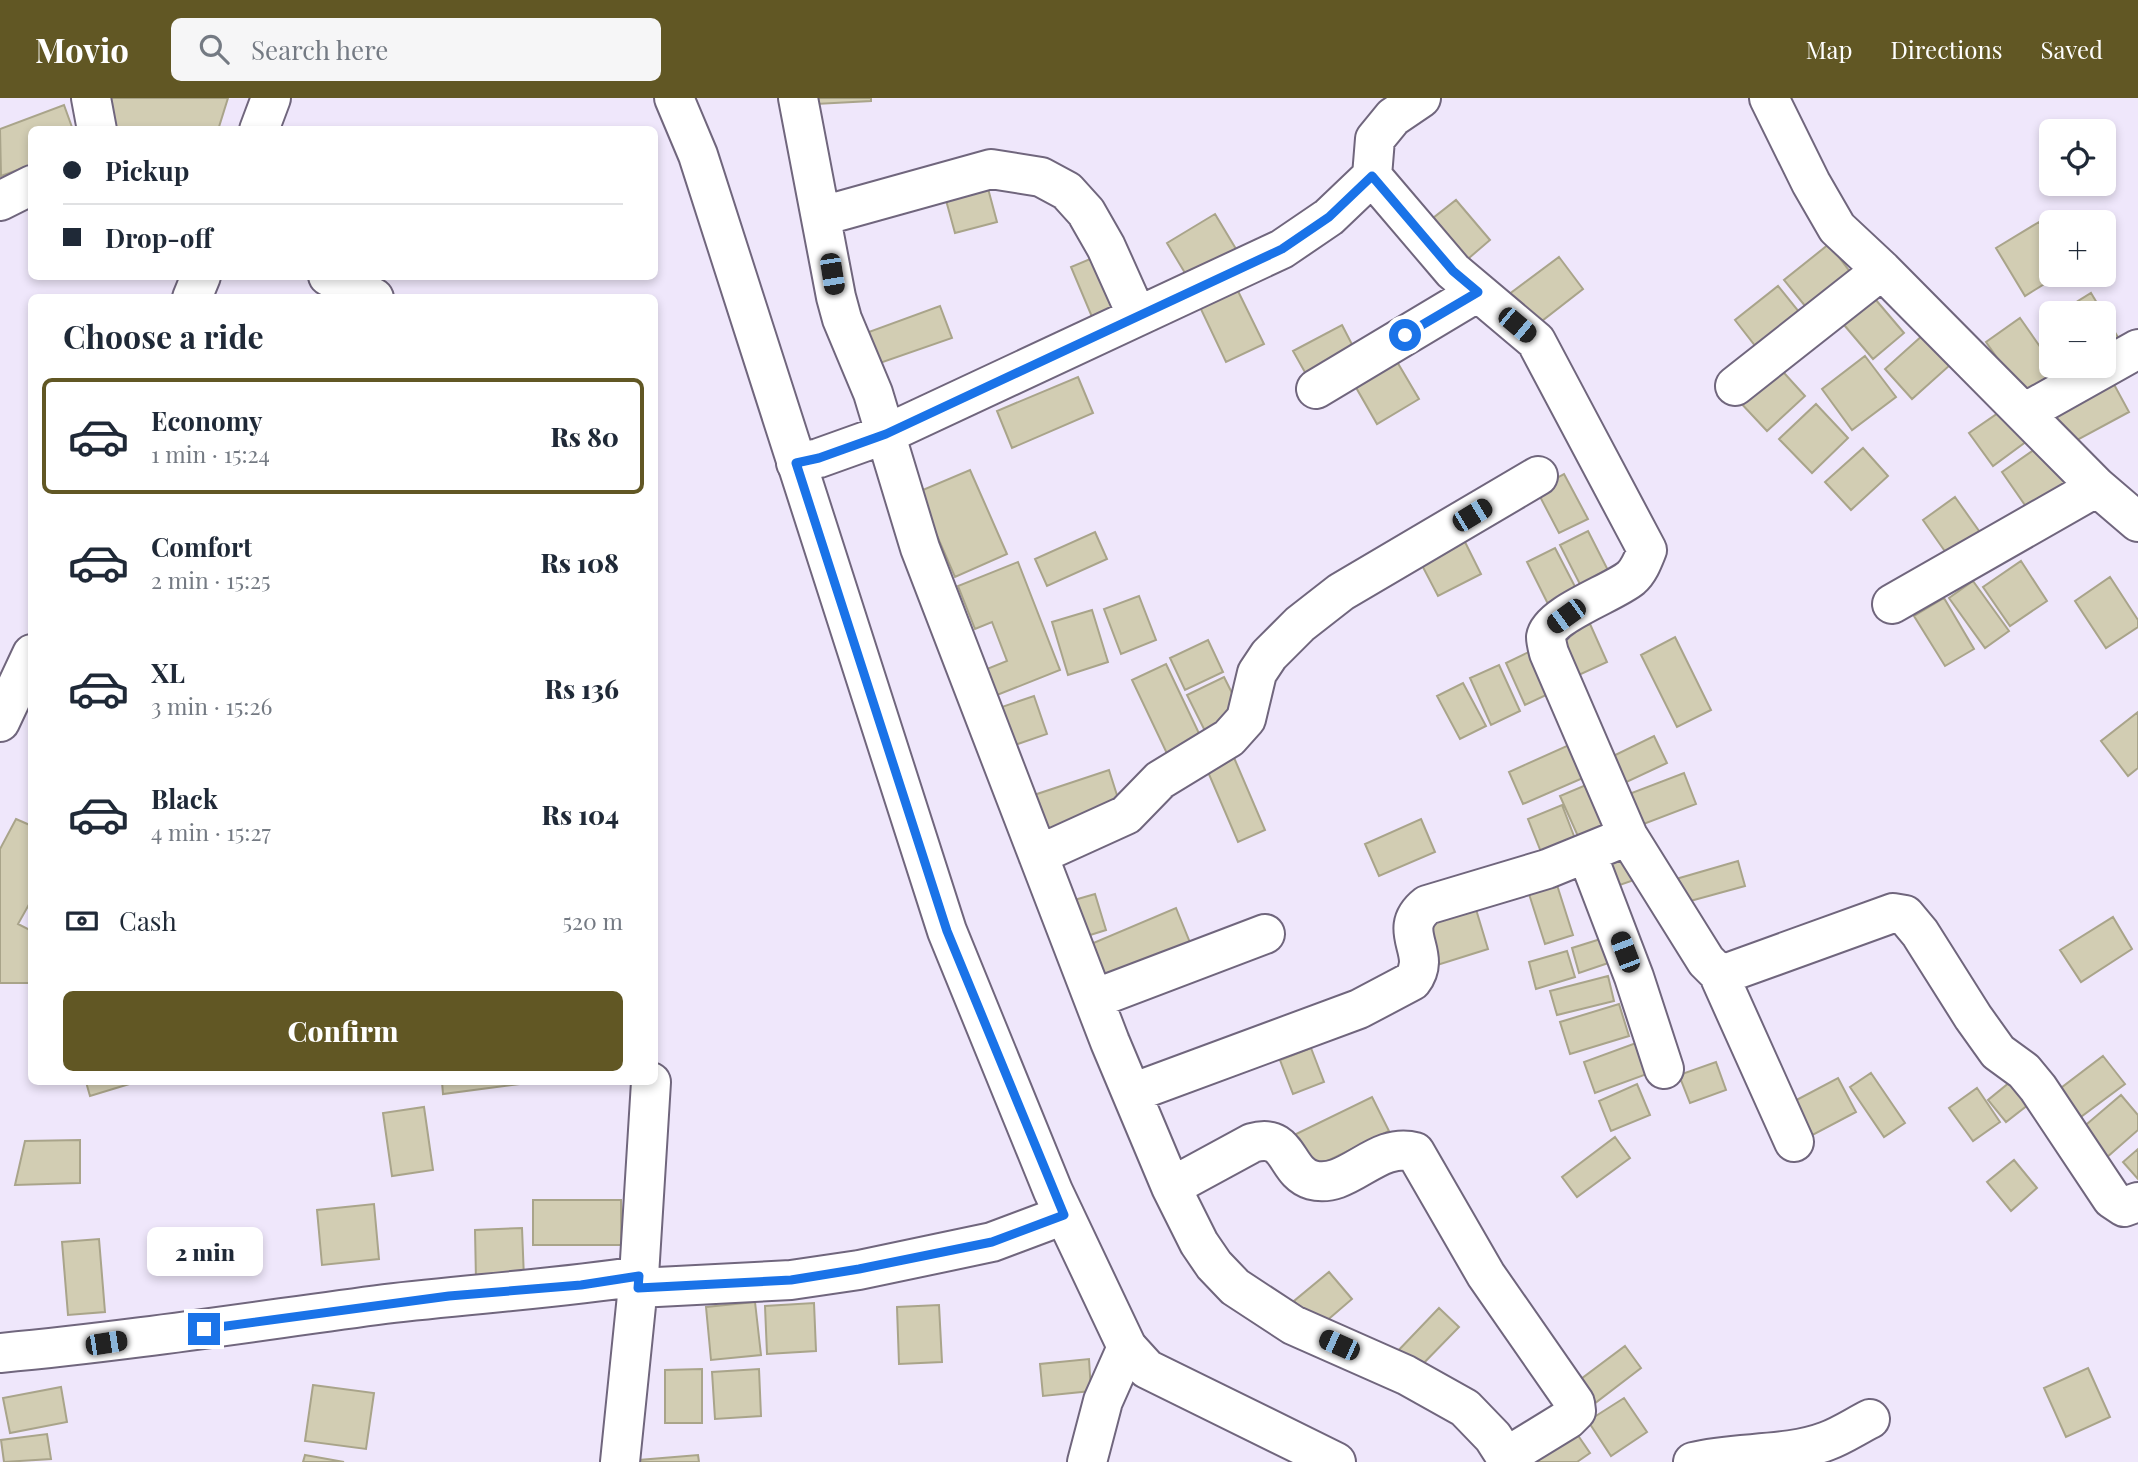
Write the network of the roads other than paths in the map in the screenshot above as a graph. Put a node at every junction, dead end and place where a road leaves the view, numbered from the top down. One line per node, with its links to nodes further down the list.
1 (91, 98): 7 (street)
2 (271, 98): 8 (street)
3 (674, 98): 23 (street)
4 (798, 98): 12 (street)
5 (1769, 98): 13 (street)
6 (1398, 104): 9 (street)
7 (96, 126)
8 (260, 126)
9 (1372, 176): 15 (street); 17 (street)
10 (28, 187): 11 (street)
11 (0, 201)
12 (822, 216): 17 (street); 22 (street)
13 (1882, 270): 19 (street); 21 (street)
14 (336, 280): 16 (street)
15 (1478, 292): 20 (street); 30 (street)
16 (366, 294)
17 (1136, 317): 22 (street)
18 (2138, 349): 21 (street)
19 (1735, 386)
20 (1316, 389)
21 (2024, 413): 25 (street)
22 (879, 436): 23 (street); 32 (street)
23 (808, 461): 42 (street)
24 (1538, 476): 32 (street)
25 (2097, 486): 26 (street); 27 (street)
26 (2138, 522)
27 (1892, 604)
28 (28, 662): 29 (street)
29 (0, 722)
30 (1628, 836): 31 (street); 34 (street)
31 (1587, 854): 36 (street); 38 (street)
32 (1038, 855): 35 (street)
33 (1265, 934): 35 (street)
34 (1718, 972): 39 (street); 41 (street)
35 (1094, 999): 38 (street)
36 (1664, 1069)
37 (651, 1085): 43 (street)
38 (1132, 1093): 40 (street)
39 (1794, 1142)
40 (1171, 1187): 47 (street); 47 (street)
41 (2133, 1214)
42 (1064, 1215): 43 (street); 44 (street)
43 (638, 1282): 45 (street); 48 (street)
44 (1127, 1347): 49 (street); 50 (street)
45 (0, 1353)
46 (1870, 1419): 51 (street)
47 (1507, 1459)
48 (620, 1462)
49 (1087, 1462)
50 (1336, 1462)
51 (1693, 1462)

